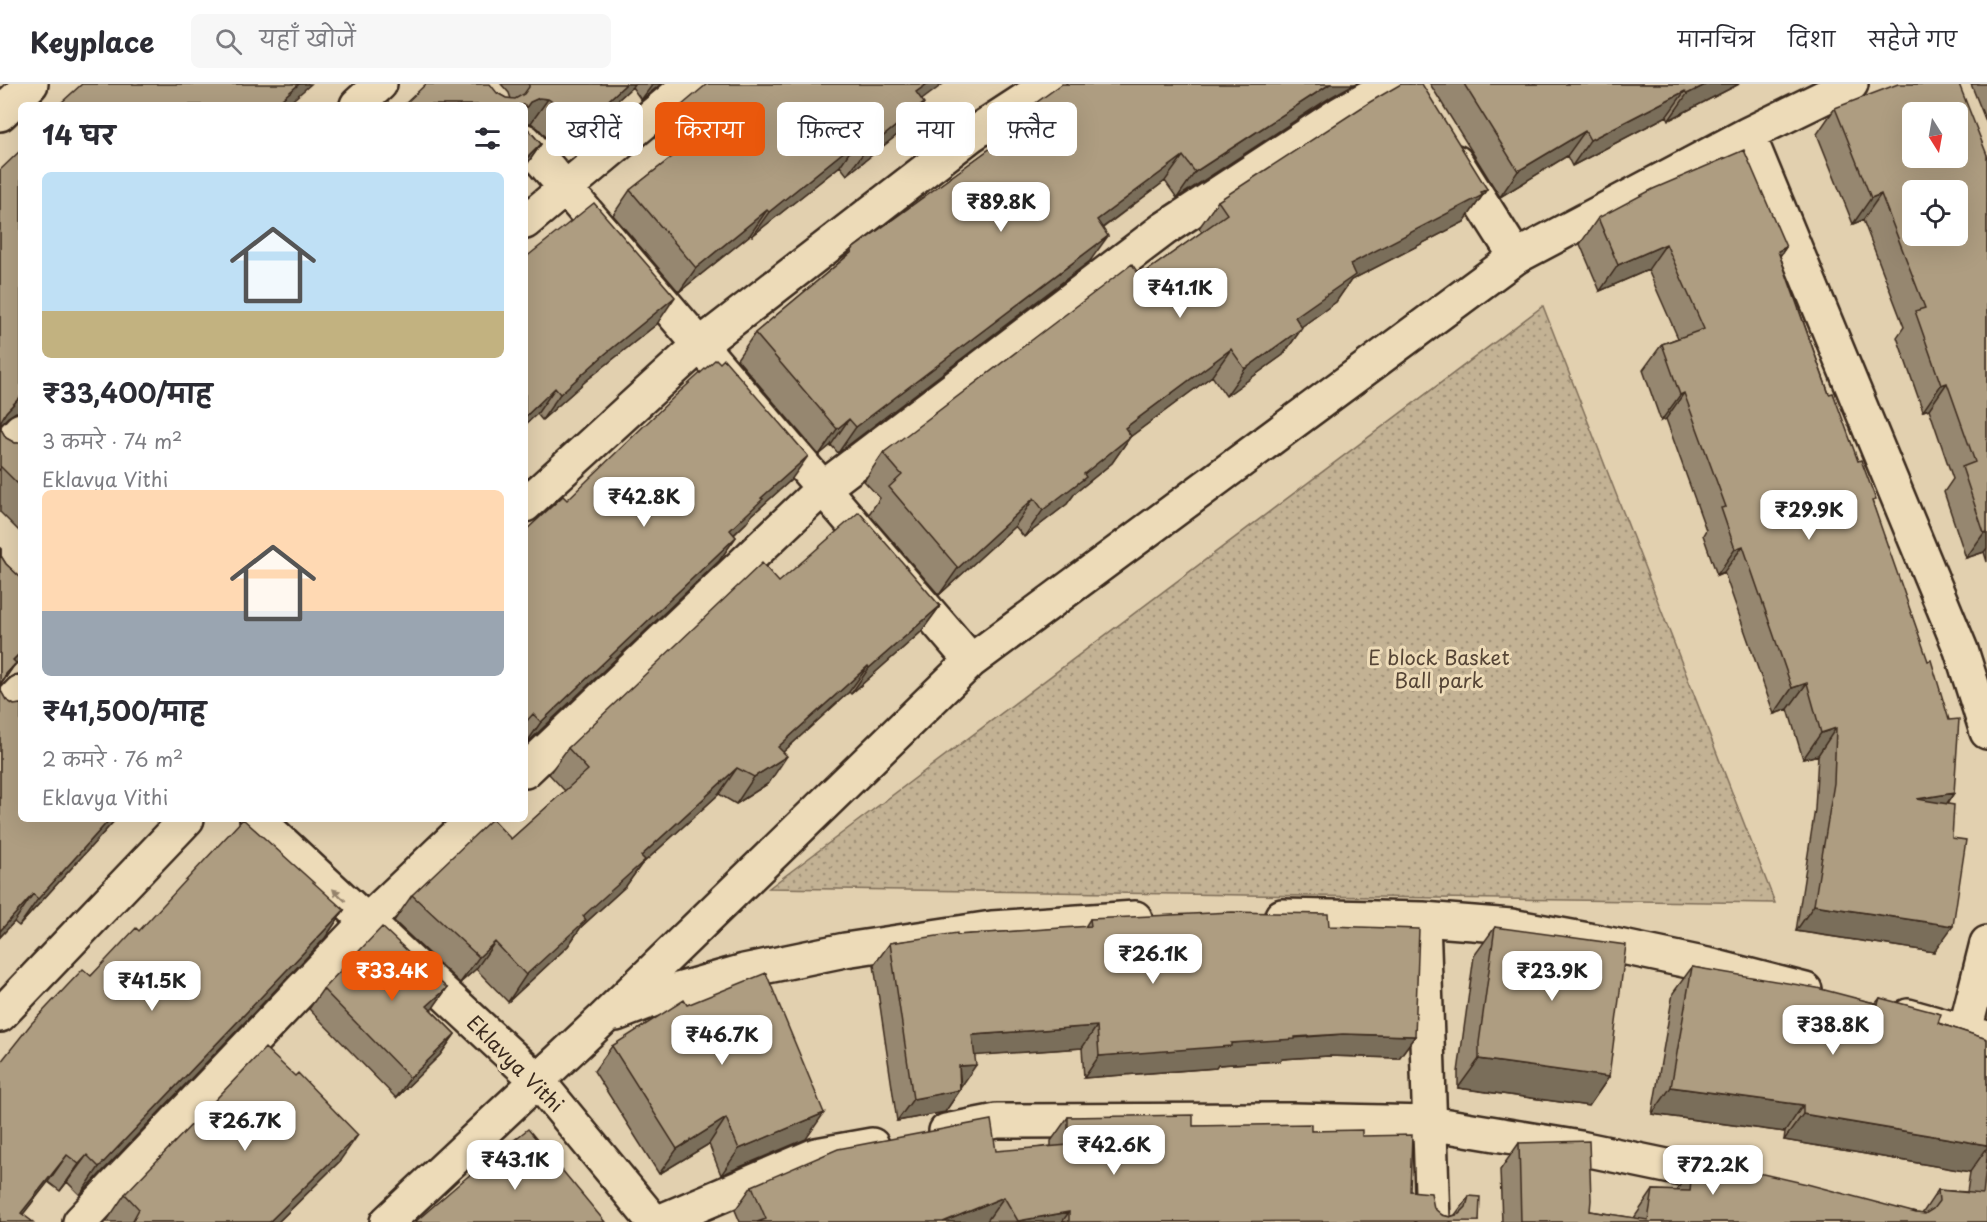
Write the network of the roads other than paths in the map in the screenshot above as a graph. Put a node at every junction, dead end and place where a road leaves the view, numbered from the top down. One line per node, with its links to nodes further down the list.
1 (31, 84): 8 (street)
2 (380, 84): 7 (street)
3 (690, 84): 12 (street)
4 (1049, 84): 15 (street)
5 (1851, 84): 9 (street)
6 (1405, 87): 18 (street)
7 (360, 102)
8 (0, 114)
9 (1748, 134): 14 (street); 23 (street)
10 (1440, 135): 14 (street)
11 (528, 144): 12 (street)
12 (565, 187): 13 (street); 15 (street)
13 (528, 219)
14 (1516, 257): 20 (street)
15 (700, 345): 18 (street); 19 (street)
16 (18, 433): 17 (street)
17 (0, 452)
18 (823, 488): 20 (street); 24 (street)
19 (528, 503)
20 (971, 661): 36 (street)
21 (18, 695): 22 (street)
22 (0, 714)
23 (1987, 732)
24 (528, 768)
25 (184, 822): 35 (street)
26 (260, 822): 31 (street, Eklavya Vithi, one-way to 26)
27 (471, 822): 31 (street)
28 (1168, 915): 36 (street)
29 (1250, 916): 30 (street)
30 (1424, 919): 33 (street); 39 (street)
31 (367, 921): 38 (street, Eklavya Vithi); 41 (street)
32 (1987, 943): 37 (street)
33 (1838, 998)
34 (1884, 1010): 37 (street)
35 (0, 1015)
36 (603, 1019): 38 (street)
37 (1976, 1034)
38 (537, 1080): 42 (street); 43 (street, Eklavya Vithi)
39 (1430, 1123): 40 (street); 44 (street); 45 (street)
40 (1760, 1185)
41 (80, 1222)
42 (387, 1222)
43 (654, 1222)
44 (659, 1222)
45 (1433, 1222)

